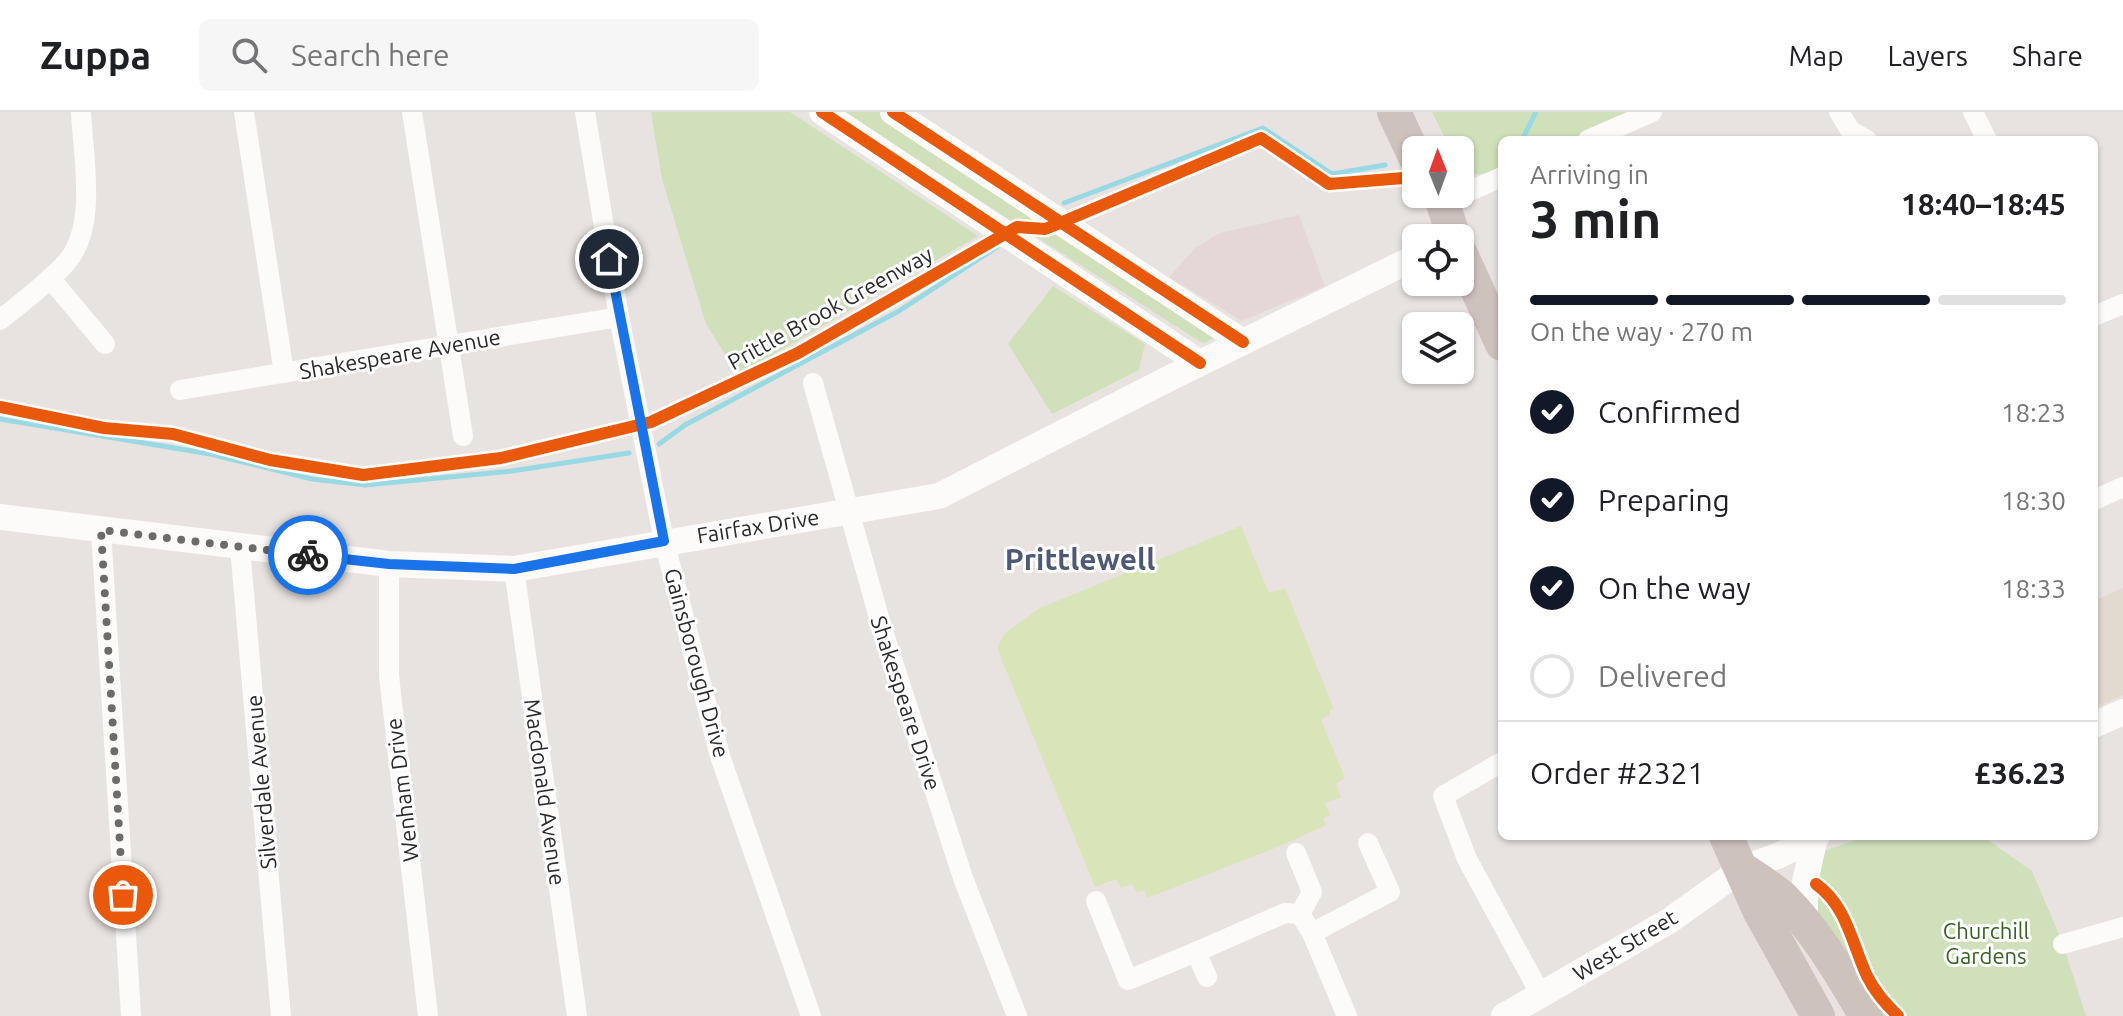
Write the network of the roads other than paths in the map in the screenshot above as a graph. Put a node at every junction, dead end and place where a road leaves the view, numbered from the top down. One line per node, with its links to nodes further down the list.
1 (81, 112): 20 (street)
2 (244, 112): 32 (street)
3 (412, 112): 29 (street)
4 (585, 112): 24 (street, Gainsborough Drive)
5 (822, 112): 30 (street)
6 (893, 112): 27 (street)
7 (1394, 112): 12 (highway)
8 (1414, 112): 13 (highway)
9 (1652, 112): 14 (street)
10 (1839, 112): 15 (street)
11 (1973, 112): 16 (street)
12 (1405, 136)
13 (1425, 136)
14 (1600, 136)
15 (1860, 136)
16 (1985, 136)
17 (1498, 178): 18 (street)
18 (1474, 186)
19 (1402, 264): 27 (street, Fairfax Drive)
20 (50, 278): 25 (street); 28 (street)
21 (1474, 283): 26 (highway)
22 (2123, 304): 23 (street)
23 (2098, 314)
24 (619, 317): 29 (street, Shakespeare Avenue); 42 (street, Gainsborough Drive)
25 (0, 320)
26 (1498, 335)
27 (1243, 342): 31 (street, Fairfax Drive)
28 (105, 344)
29 (449, 345): 32 (street, Shakespeare Avenue); 36 (street)
30 (1172, 345): 31 (street); 33 (street)
31 (1200, 363): 33 (street, Fairfax Drive)
32 (284, 373): 35 (street, Shakespeare Avenue)
33 (1168, 379): 39 (street, Fairfax Drive)
34 (813, 383): 39 (street, Shakespeare Drive)
35 (180, 390)
36 (463, 436)
37 (2123, 487): 38 (street)
38 (2098, 498)
39 (847, 511): 42 (street, Fairfax Drive); 69 (street, Shakespeare Drive)
40 (0, 517): 41 (street, Fairfax Drive)
41 (101, 530): 43 (street, Fairfax Drive); 64 (street)
42 (664, 541): 45 (street, Fairfax Drive); 68 (street, Gainsborough Drive)
43 (240, 547): 44 (street, Fairfax Drive); 65 (street, Silverdale Avenue)
44 (389, 564): 45 (street, Fairfax Drive); 66 (street, Wenham Drive)
45 (514, 569): 67 (street, Macdonald Avenue)
46 (2123, 712): 47 (street)
47 (2098, 723)
48 (1498, 764): 63 (street)
49 (1728, 840): 54 (highway)
50 (1810, 840): 54 (street, West Street)
51 (1815, 840): 57 (street)
52 (1368, 843): 59 (street)
53 (1296, 853): 56 (street)
54 (1742, 869): 57 (highway); 63 (street, West Street); 72 (highway)
55 (1096, 901): 61 (street)
56 (1300, 914): 59 (street); 61 (street)
57 (1805, 923): 73 (highway)
58 (2123, 927): 60 (street)
59 (1312, 933): 70 (street)
60 (2063, 944)
61 (1196, 952): 62 (street)
62 (1207, 977)
63 (1537, 1004): 71 (street, West Street)
64 (131, 1016)
65 (281, 1016)
66 (428, 1016)
67 (577, 1016)
68 (811, 1016)
69 (1017, 1016)
70 (1347, 1016)
71 (1504, 1016)
72 (1818, 1016)
73 (1866, 1016)

